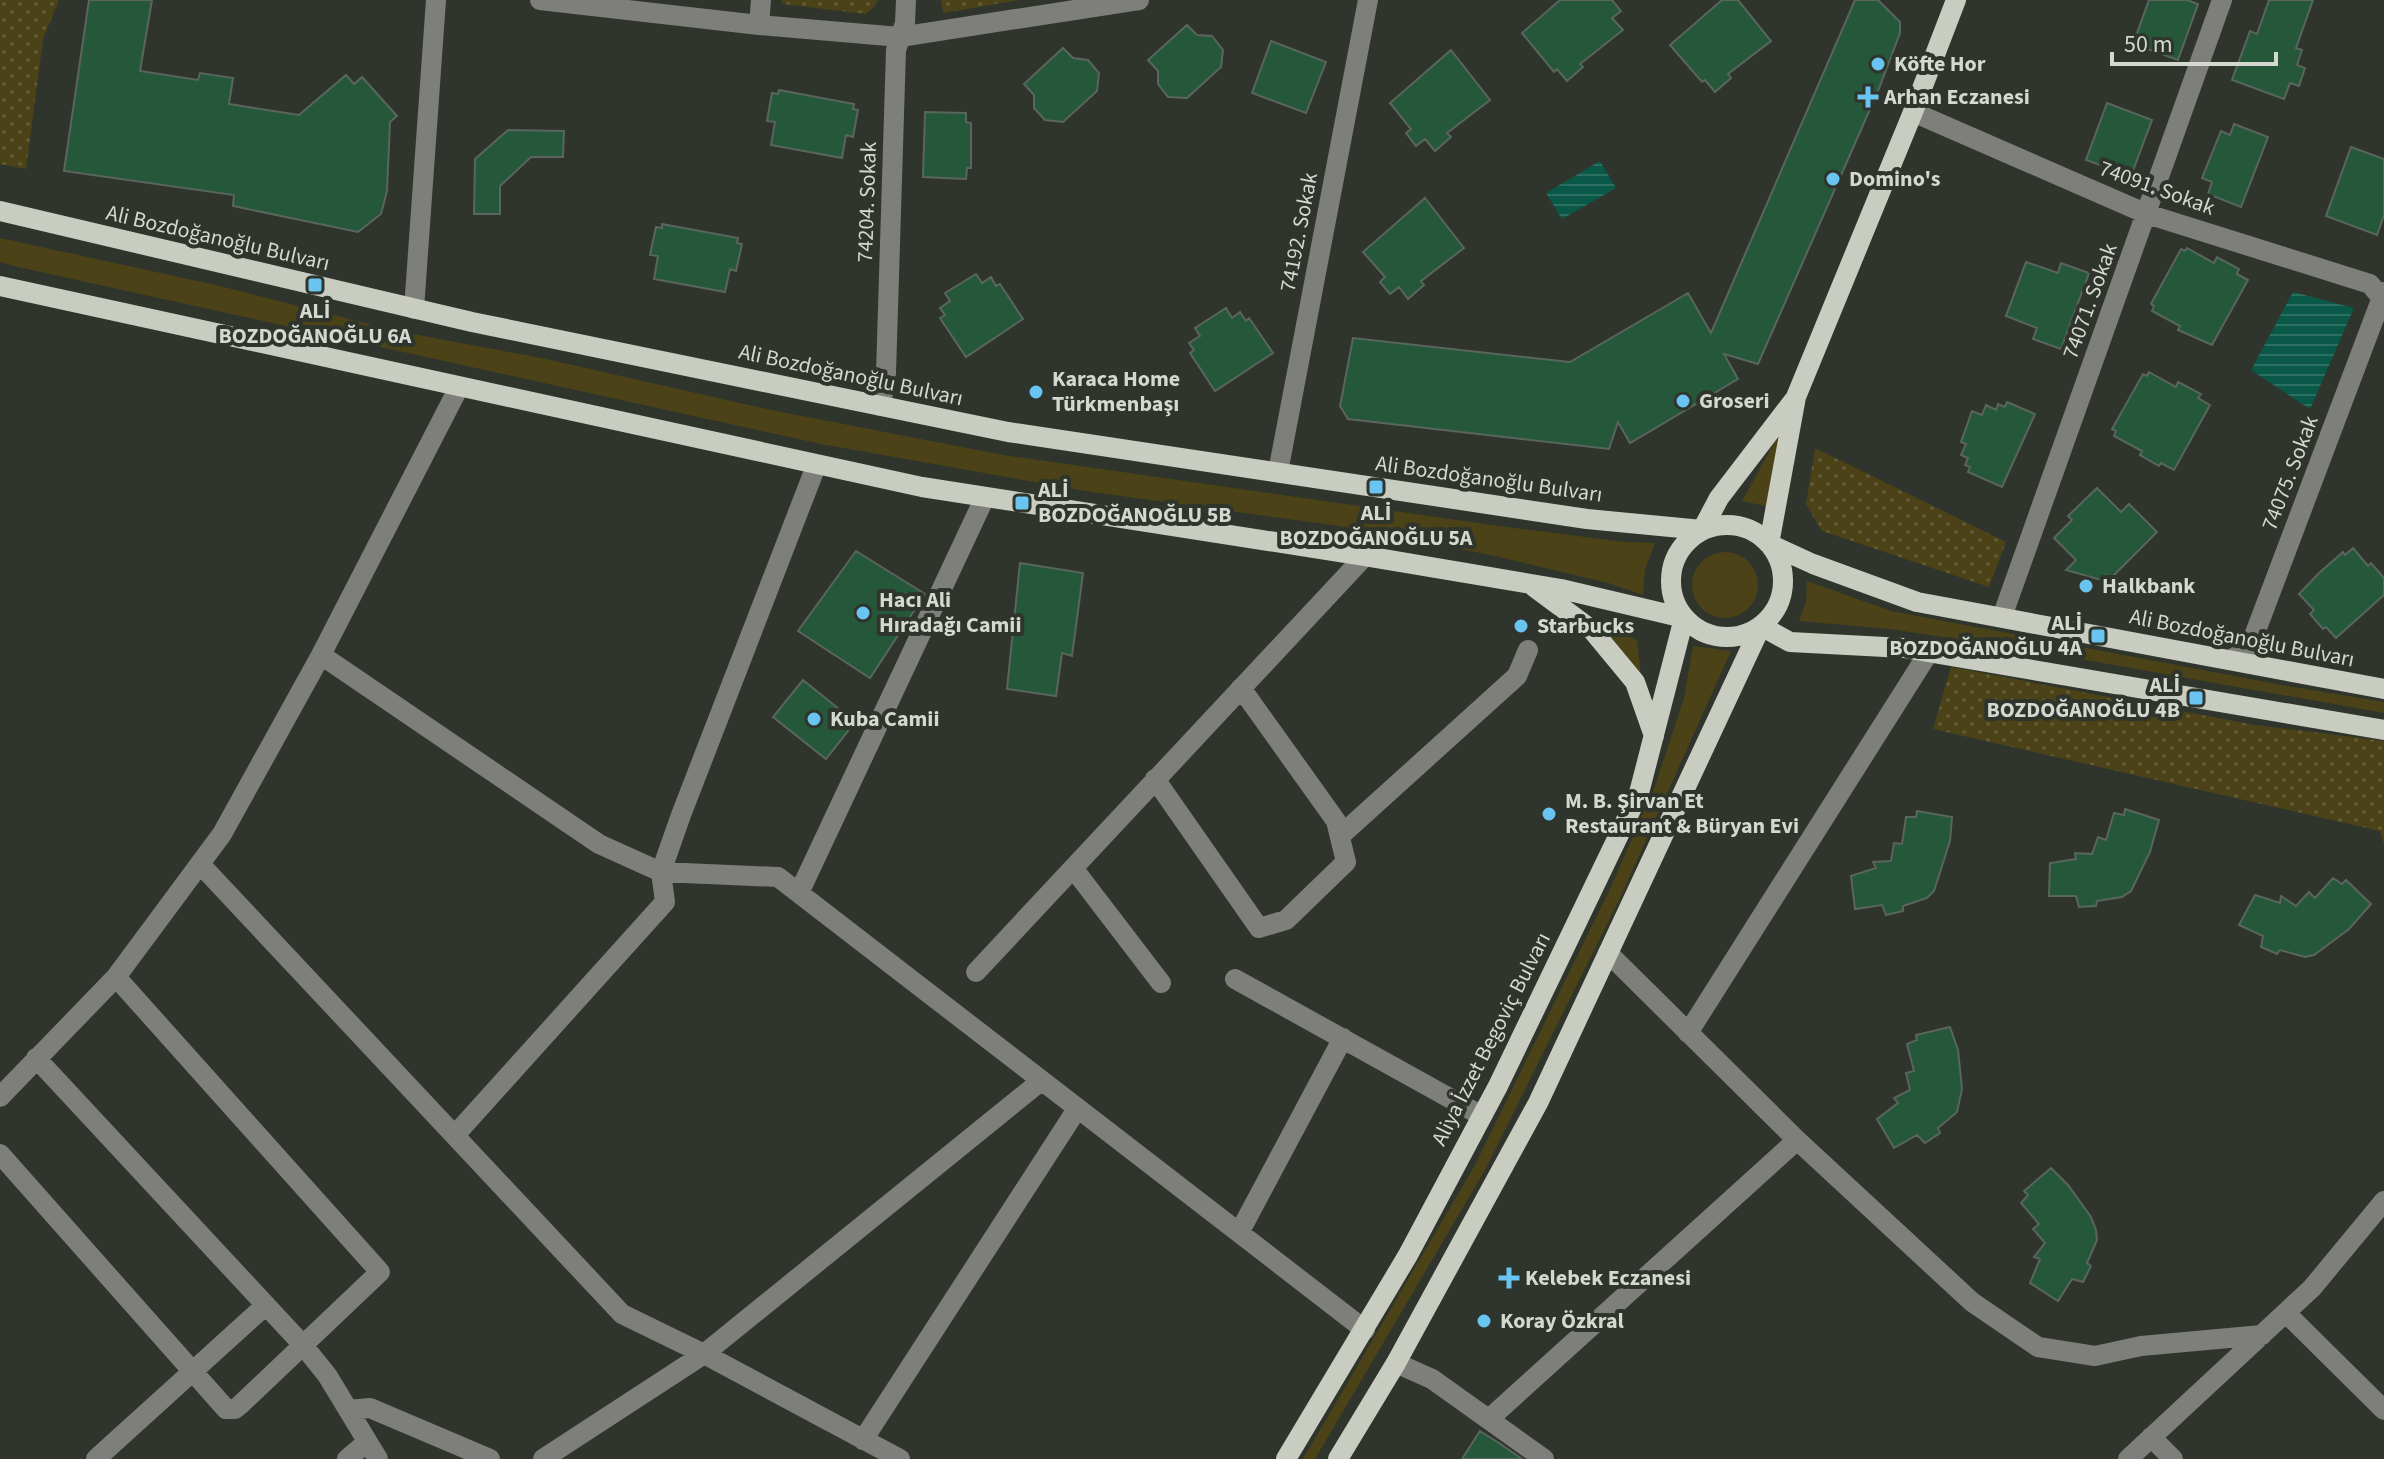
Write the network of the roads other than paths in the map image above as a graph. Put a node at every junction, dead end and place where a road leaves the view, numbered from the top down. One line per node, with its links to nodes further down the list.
1 (436, 0): 16 (street)
2 (540, 0): 9 (street)
3 (761, 0): 9 (street)
4 (906, 0): 10 (street, 74204. Sokak)
5 (1139, 0): 10 (street)
6 (1368, 0): 21 (street, 74192. Sokak)
7 (1956, 0): 11 (main road)
8 (2222, 0): 13 (street, 74071. Sokak)
9 (759, 25): 10 (street)
10 (900, 37): 19 (street, 74204. Sokak)
11 (1913, 112): 13 (street, 74091. Sokak); 18 (main road)
12 (0, 211): 16 (main road, Ali Bozdoğanoğlu Bulvarı)
13 (2147, 214): 15 (street, 74091. Sokak); 27 (street, 74071. Sokak)
14 (0, 286): 17 (main road)
15 (2383, 297): 33 (street, 74075. Sokak)
16 (414, 309): 19 (main road, Ali Bozdoğanoğlu Bulvarı)
17 (459, 387): 20 (main road); 32 (street)
18 (1796, 397): 23 (main road); 24 (main road)
19 (881, 406): 21 (main road, Ali Bozdoğanoğlu Bulvarı)
20 (816, 466): 22 (main road); 42 (street)
21 (1278, 472): 23 (main road, Ali Bozdoğanoğlu Bulvarı)
22 (985, 497): 25 (main road); 43 (street)
23 (1702, 530): 24 (main road); 28 (main road)
24 (1769, 544): 27 (main road, Ali Bozdoğanoğlu Bulvarı); 29 (main road)
25 (1365, 556): 26 (main road); 34 (street)
26 (1531, 584): 28 (main road); 37 (main road)
27 (2002, 617): 33 (main road, Ali Bozdoğanoğlu Bulvarı)
28 (1684, 618): 29 (main road); 37 (main road, Aliya İzzet Begoviç Bulvarı)
29 (1761, 626): 31 (main road); 44 (main road)
30 (1528, 650): 39 (street)
31 (1929, 652): 36 (main road); 49 (street)
32 (321, 655): 40 (street); 42 (street)
33 (2230, 660): 35 (main road, Ali Bozdoğanoğlu Bulvarı)
34 (1241, 688): 38 (street); 39 (street)
35 (2384, 689)
36 (2384, 730)
37 (1654, 736): 55 (main road, Aliya İzzet Begoviç Bulvarı)
38 (1155, 779): 39 (street); 41 (street)
39 (1340, 836)
40 (200, 864): 46 (street); 56 (street)
41 (1073, 868): 45 (street); 48 (street)
42 (661, 872): 43 (street); 56 (street)
43 (799, 893): 52 (street)
44 (1608, 953): 49 (street); 67 (main road)
45 (976, 972)
46 (116, 977): 51 (street); 65 (street)
47 (1235, 979): 50 (street)
48 (1161, 983)
49 (1688, 1033): 57 (street)
50 (1343, 1038): 55 (street); 60 (street)
51 (36, 1058): 53 (street); 61 (street)
52 (1041, 1081): 54 (street); 66 (street)
53 (0, 1097)
54 (1077, 1109): 60 (street); 73 (street)
55 (1482, 1116): 63 (main road, Aliya İzzet Begoviç Bulvarı)
56 (455, 1135): 66 (street)
57 (1797, 1140): 64 (street); 71 (street)
58 (0, 1154): 68 (street)
59 (2384, 1201): 62 (street)
60 (1239, 1233): 63 (street)
61 (266, 1305): 65 (street); 68 (street)
62 (2286, 1313): 64 (street); 70 (street)
63 (1365, 1330): 80 (main road, Aliya İzzet Begoviç Bulvarı)
64 (2262, 1335): 72 (street)
65 (302, 1344): 68 (street); 69 (street)
66 (704, 1354): 73 (street); 78 (street)
67 (1396, 1363): 71 (street); 81 (main road)
68 (194, 1371): 75 (street)
69 (348, 1410): 74 (street); 77 (street)
70 (2384, 1410)
71 (1489, 1419): 82 (street)
72 (2151, 1437): 83 (street); 84 (street)
73 (863, 1440): 79 (street)
74 (373, 1450): 76 (street)
75 (96, 1459)
76 (347, 1459)
77 (490, 1459)
78 (543, 1459)
79 (900, 1459)
80 (1286, 1459)
81 (1338, 1459)
82 (1544, 1459)
83 (2128, 1459)
84 (2173, 1459)

